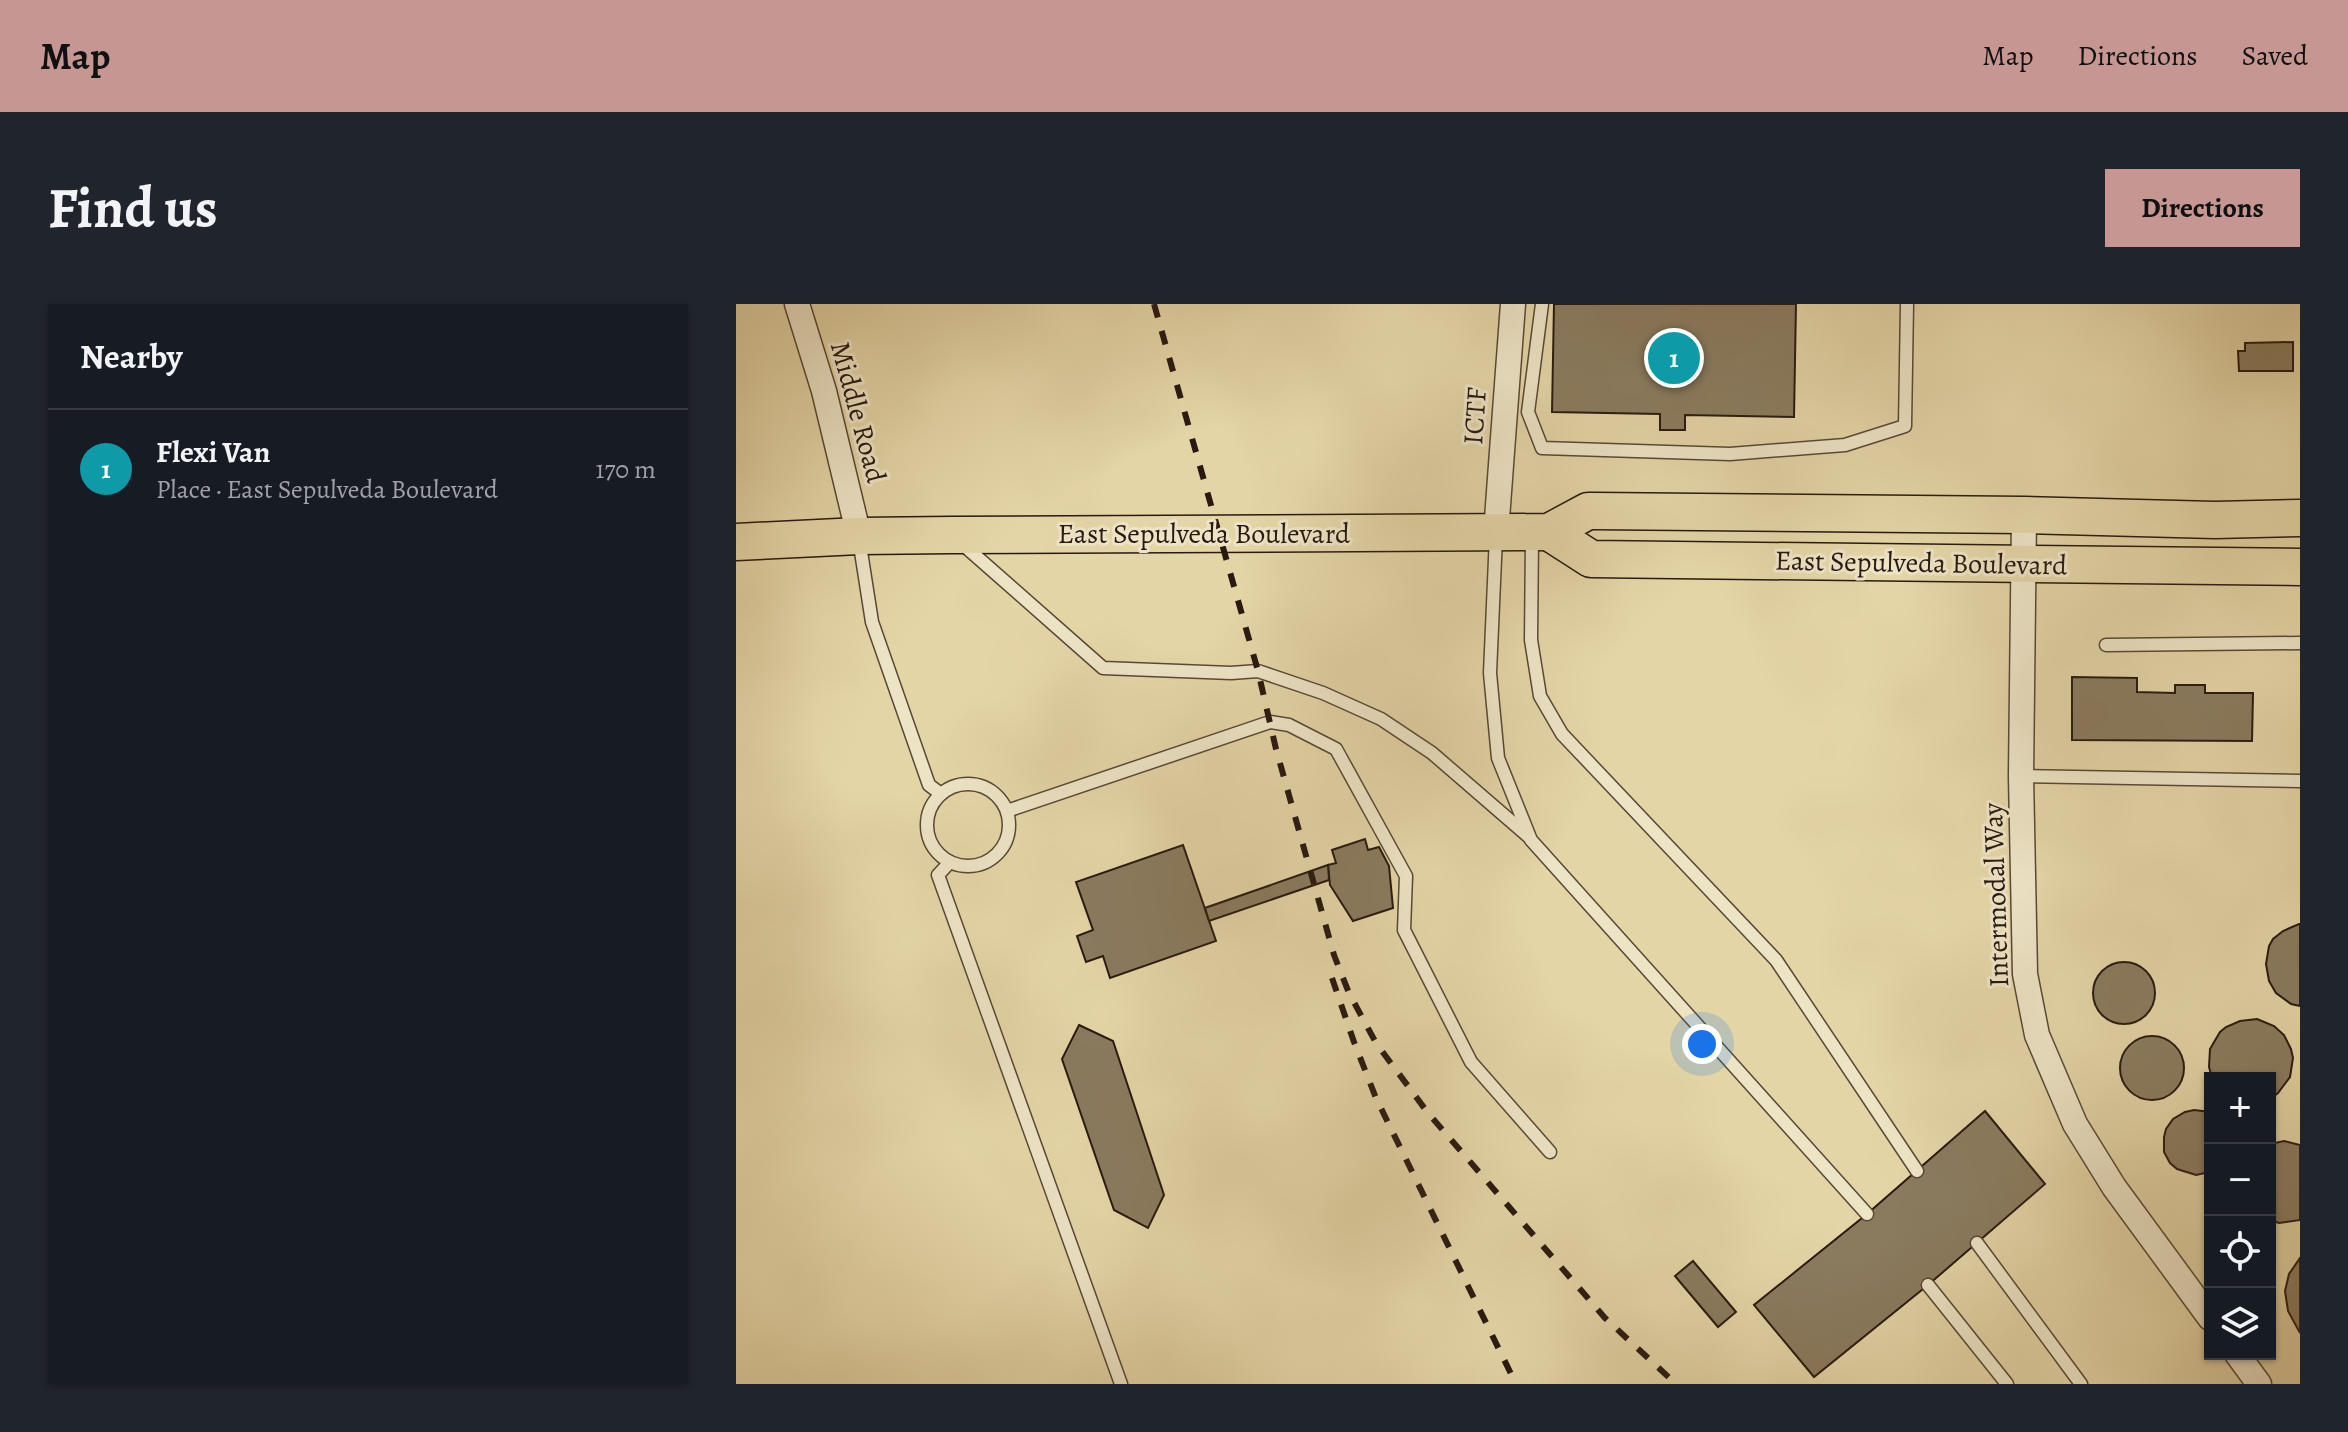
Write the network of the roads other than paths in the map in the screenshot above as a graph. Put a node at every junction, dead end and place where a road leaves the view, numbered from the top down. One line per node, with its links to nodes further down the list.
1 (797, 304): 10 (street, Middle Road)
2 (1513, 304): 7 (street, ICTF)
3 (1542, 304): 4 (lane)
4 (1907, 304)
5 (2024, 515): 6 (main road, East Sepulveda Boulevard); 8 (main road, East Sepulveda Boulevard); 12 (street, Intermodal Way)
6 (2300, 518)
7 (1496, 532): 8 (main road, East Sepulveda Boulevard); 9 (main road, East Sepulveda Boulevard); 20 (lane)
8 (1540, 533): 12 (main road, East Sepulveda Boulevard); 23 (lane)
9 (952, 535): 10 (main road, East Sepulveda Boulevard); 20 (lane)
10 (859, 536): 11 (main road, East Sepulveda Boulevard); 18 (lane)
11 (736, 542)
12 (2023, 564): 13 (main road, East Sepulveda Boulevard); 16 (street, Intermodal Way)
13 (2300, 567)
14 (2300, 643): 15 (lane)
15 (2106, 645)
16 (2021, 776): 17 (lane); 27 (street, Intermodal Way)
17 (2300, 781)
18 (941, 794): 19 (lane); 21 (lane)
19 (1007, 811): 21 (lane); 22 (lane)
20 (1531, 840): 24 (lane)
21 (950, 862): 29 (lane)
22 (1550, 1152)
23 (1917, 1171)
24 (1867, 1214)
25 (1977, 1243): 31 (lane)
26 (1928, 1285): 30 (lane)
27 (2204, 1310)
28 (2241, 1360): 32 (street)
29 (1121, 1384)
30 (2007, 1384)
31 (2081, 1384)
32 (2259, 1384)

